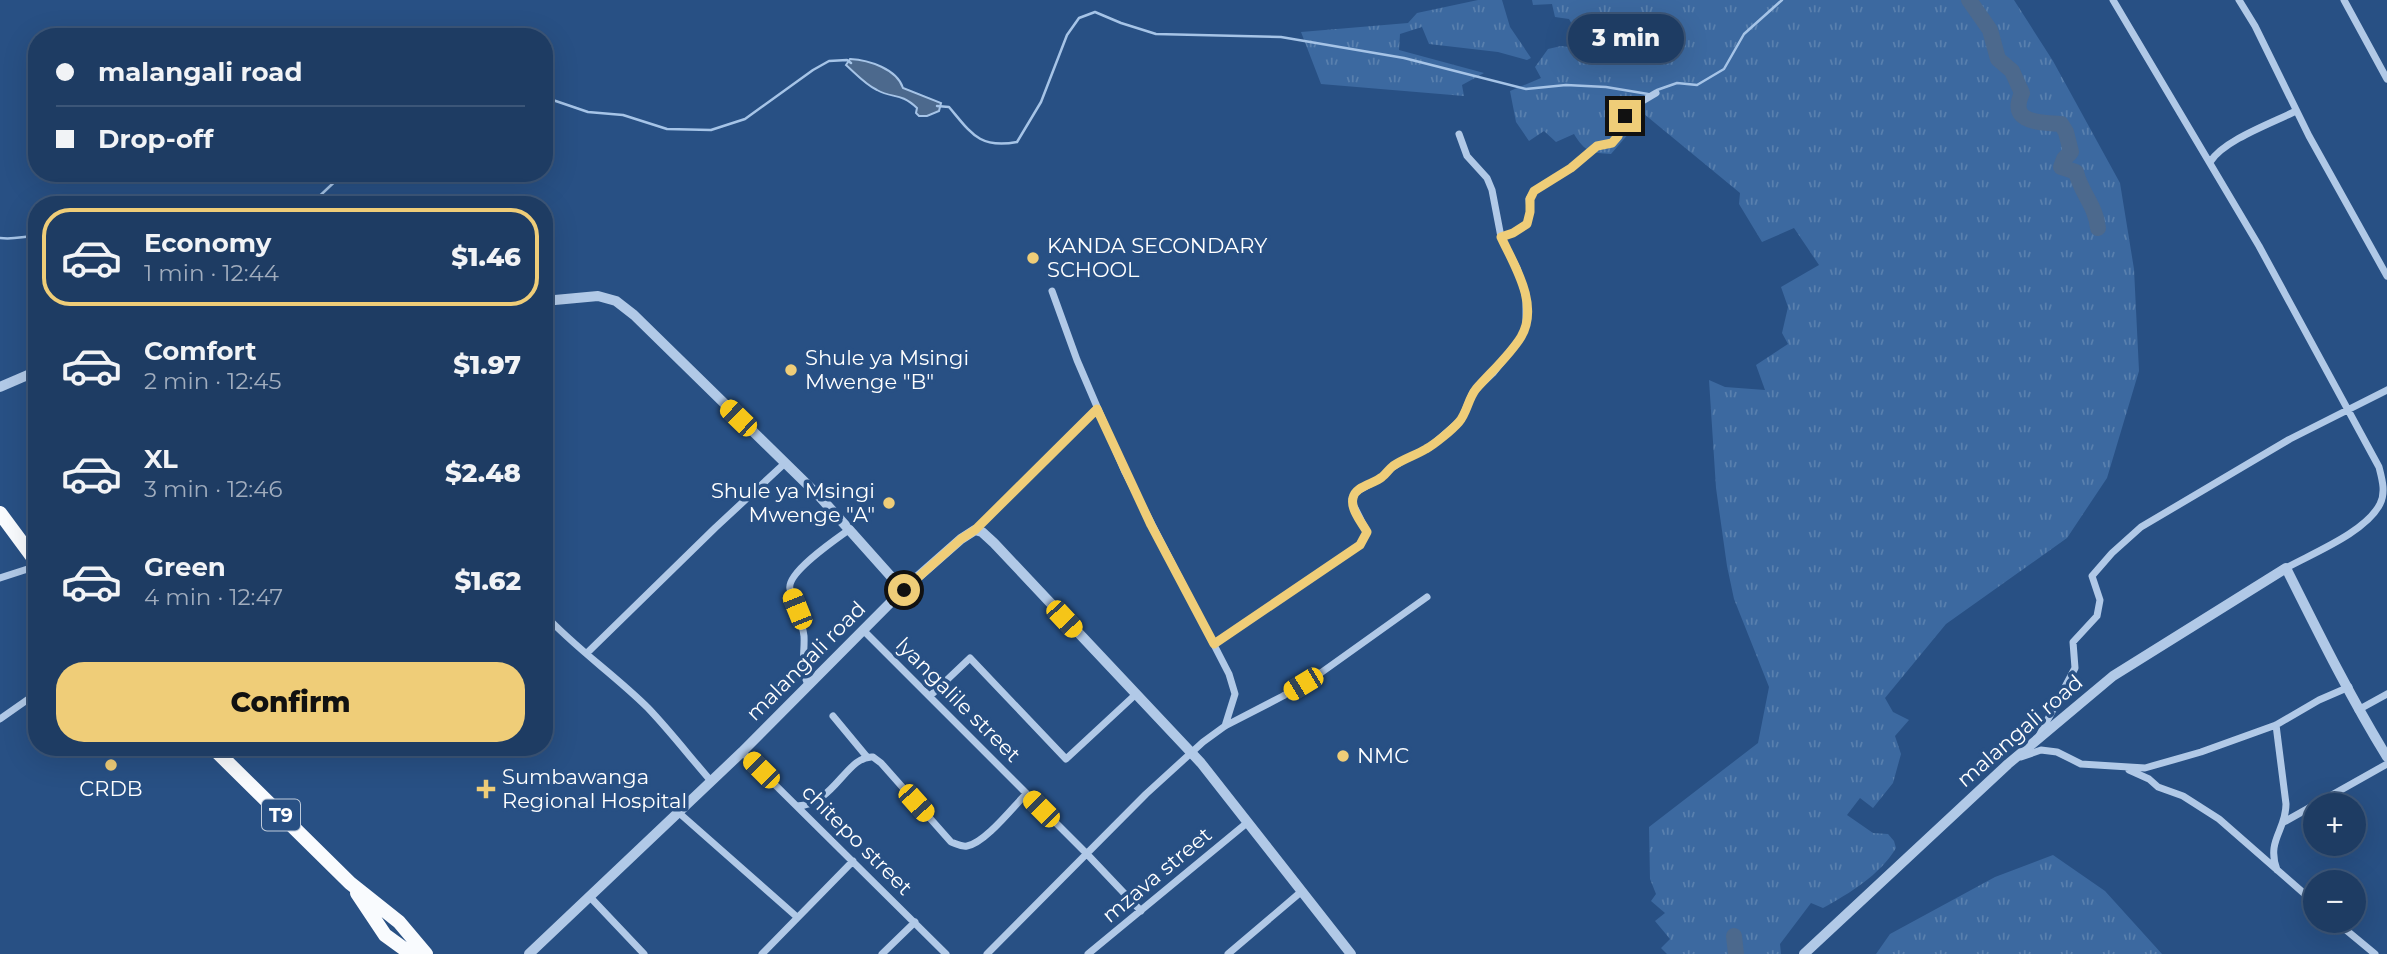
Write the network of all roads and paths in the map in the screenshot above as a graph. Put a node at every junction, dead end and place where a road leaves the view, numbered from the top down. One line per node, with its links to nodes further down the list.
1 (2113, 0): 9 (street)
2 (2239, 0): 7 (street)
3 (2344, 0): 4 (street)
4 (2385, 67): 5 (street)
5 (2387, 79)
6 (1656, 93): 10 (street)
7 (2296, 111): 9 (street); 11 (street)
8 (1459, 134): 10 (street)
9 (2210, 162): 18 (street)
10 (1501, 237): 31 (street)
11 (2387, 276)
12 (1052, 291): 17 (street)
13 (553, 300): 19 (street)
14 (28, 375): 15 (street)
15 (0, 387)
16 (2387, 390): 18 (street)
17 (1097, 409): 22 (street); 31 (street)
18 (2348, 409): 25 (street); 44 (street)
19 (785, 463): 21 (street); 32 (street)
20 (0, 513): 23 (highway)
21 (850, 529): 27 (street); 33 (street)
22 (975, 530): 27 (street, malangali road); 36 (street)
23 (28, 552)
24 (28, 568): 26 (street)
25 (2286, 568): 34 (street); 44 (street, malangali road)
26 (0, 578)
27 (904, 590): 30 (street, malangali road)
28 (1427, 597): 43 (street)
29 (553, 624): 32 (street)
30 (864, 631): 33 (street, malangali road); 37 (street, lyangalile street)
31 (1214, 644): 43 (street)
32 (587, 653): 53 (street)
33 (808, 684): 45 (street, malangali road)
34 (2348, 687): 39 (street); 42 (street)
35 (2387, 694): 39 (street)
36 (1135, 695): 37 (street); 46 (street)
37 (930, 696): 54 (street, lyangalile street)
38 (28, 699): 41 (street)
39 (2358, 710): 49 (street)
40 (833, 716): 48 (street)
41 (0, 719)
42 (2276, 725): 52 (street); 58 (street)
43 (1225, 726): 46 (street)
44 (2035, 743): 50 (street, malangali road)
45 (742, 752): 53 (street, malangali road); 55 (street, chitepo street)
46 (1190, 753): 57 (street); 59 (street)
47 (221, 756): 62 (highway, T9)
48 (867, 757): 54 (street); 55 (street)
49 (2387, 757)
50 (2008, 764): 52 (street); 85 (street, malangali road)
51 (2387, 764): 58 (street)
52 (2122, 766): 61 (street)
53 (711, 781): 56 (street, malangali road)
54 (1026, 794): 59 (street, lyangalile street)
55 (797, 806): 60 (street, chitepo street)
56 (678, 812): 65 (street, malangali road); 67 (street)
57 (1248, 822): 63 (street); 66 (street, mzava street)
58 (2283, 822): 61 (street)
59 (1086, 853): 66 (street, lyangalile street); 81 (street)
60 (853, 861): 67 (street); 69 (street, chitepo street)
61 (2277, 870): 64 (street)
62 (350, 883): 68 (highway, T9); 71 (highway, T9)
63 (1302, 891): 83 (street); 84 (street)
64 (2303, 893)
65 (590, 897): 76 (street, malangali road); 77 (street)
66 (1141, 911): 82 (street, mzava street)
67 (797, 917): 78 (street)
68 (396, 918): 70 (highway, T9); 71 (highway)
69 (915, 922): 79 (street); 80 (street, chitepo street)
70 (407, 931): 73 (highway); 75 (highway, T9)
71 (383, 932): 73 (highway, T9)
72 (2350, 933): 86 (street)
73 (396, 944): 74 (highway, T9)
74 (411, 954)
75 (426, 954)
76 (529, 954)
77 (644, 954)
78 (762, 954)
79 (882, 954)
80 (946, 954)
81 (987, 954)
82 (1088, 954)
83 (1228, 954)
84 (1351, 954)
85 (1804, 954)
86 (2375, 954)

